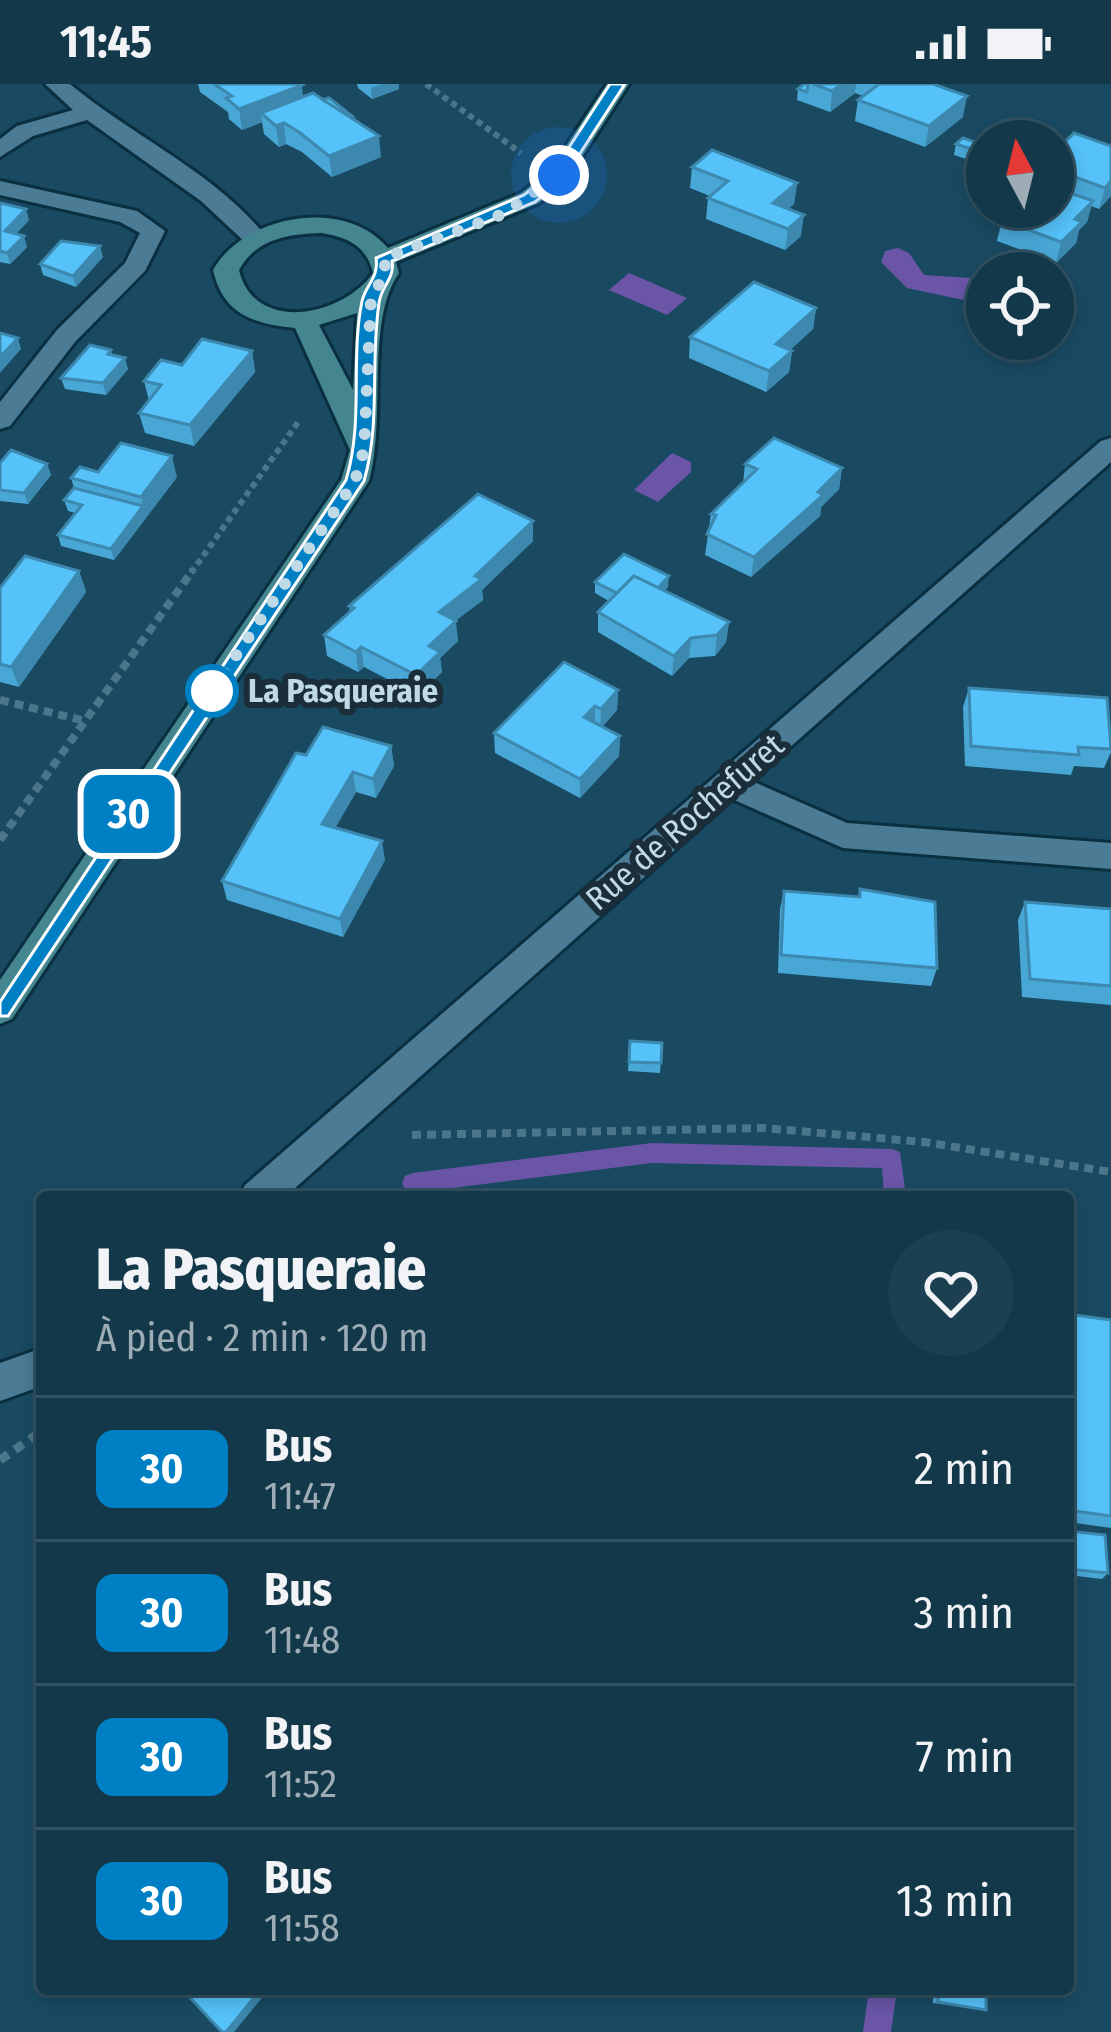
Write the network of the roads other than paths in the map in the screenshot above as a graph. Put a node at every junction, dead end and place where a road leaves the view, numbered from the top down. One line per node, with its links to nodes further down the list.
1 (56, 84): 3 (street)
2 (618, 84): 7 (street)
3 (88, 113): 4 (street); 6 (street)
4 (0, 150)
5 (0, 188): 10 (street)
6 (256, 239): 7 (street); 9 (street)
7 (384, 258): 8 (street)
8 (371, 298): 9 (street); 12 (street)
9 (304, 320): 12 (street)
10 (0, 420)
11 (1111, 447): 13 (street, Rue de Rochefuret)
12 (364, 450): 15 (street)
13 (728, 784): 14 (street); 16 (street, Rue de Rochefuret)
14 (1111, 856)
15 (0, 1009)
16 (265, 1191)
17 (36, 1369): 18 (street)
18 (0, 1382)

